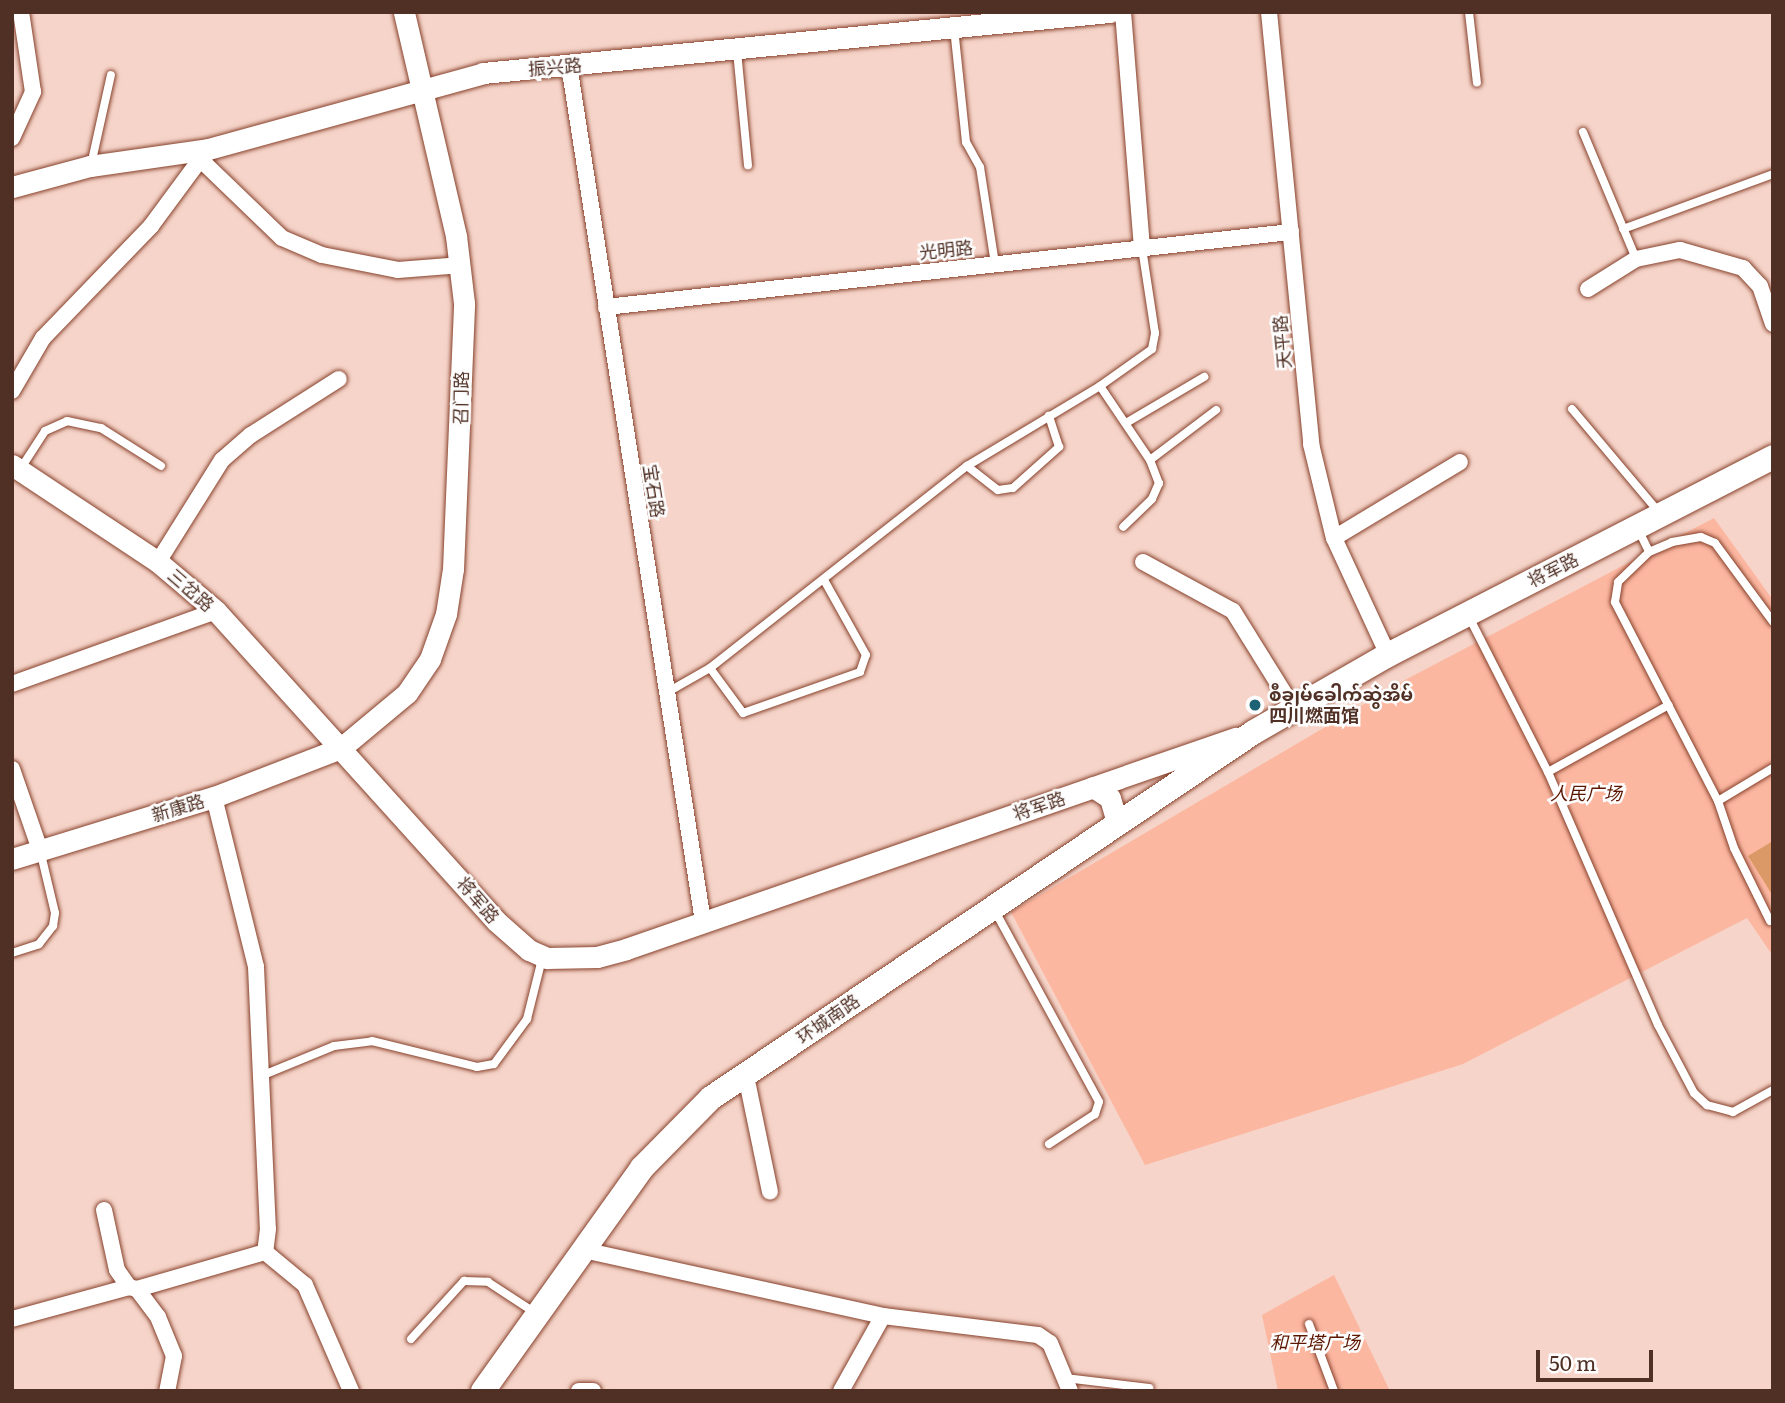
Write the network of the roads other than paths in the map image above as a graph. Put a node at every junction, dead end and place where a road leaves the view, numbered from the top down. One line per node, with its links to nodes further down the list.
1 (21, 12): 14 (street)
2 (404, 12): 12 (main road, 召门路)
3 (1110, 12): 7 (main road, 振兴路)
4 (1124, 12): 22 (street)
5 (1269, 12): 21 (street, 天平路)
6 (1469, 12): 11 (lane)
7 (954, 28): 8 (main road, 振兴路); 24 (lane)
8 (737, 51): 9 (main road, 振兴路); 16 (lane)
9 (569, 65): 12 (main road, 振兴路); 27 (street, 宝石路)
10 (111, 75): 17 (lane)
11 (1477, 83)
12 (423, 86): 15 (main road, 振兴路); 25 (main road, 召门路)
13 (1583, 132): 20 (lane)
14 (12, 138)
15 (204, 154): 17 (main road, 振兴路); 25 (street); 32 (street)
16 (748, 165)
17 (90, 166): 19 (main road, 振兴路)
18 (1773, 174): 20 (lane)
19 (12, 187)
20 (1623, 229): 23 (lane)
21 (1291, 232): 22 (street, 光明路); 46 (street, 天平路)
22 (1142, 248): 24 (street, 光明路); 31 (lane)
23 (1636, 259): 26 (street); 28 (street)
24 (995, 264): 27 (street, 光明路)
25 (462, 265): 61 (main road, 召门路)
26 (1588, 289)
27 (606, 307): 57 (street, 宝石路)
28 (1773, 324)
29 (1204, 377): 36 (lane)
30 (339, 379): 48 (street)
31 (1100, 386): 35 (lane); 36 (lane)
32 (12, 391)
33 (1572, 409): 43 (lane)
34 (1216, 410): 38 (lane)
35 (1049, 416): 41 (lane); 41 (lane)
36 (1126, 423): 38 (lane)
37 (1773, 457): 43 (main road, 将军路)
38 (1150, 460): 44 (lane)
39 (1460, 463): 46 (street)
40 (161, 466): 42 (lane)
41 (967, 466): 50 (lane)
42 (16, 468): 48 (main road, 三岔路)
43 (1661, 515): 45 (main road, 将军路)
44 (1123, 527)
45 (1637, 527): 47 (lane); 52 (main road, 将军路)
46 (1334, 538): 54 (street, 天平路)
47 (1649, 552): 53 (lane); 58 (lane)
48 (158, 562): 51 (main road, 三岔路)
49 (1143, 562): 59 (street)
50 (824, 580): 55 (lane); 55 (lane)
51 (216, 611): 56 (street); 61 (main road, 三岔路)
52 (1468, 614): 54 (main road, 将军路); 64 (lane)
53 (1773, 622)
54 (1388, 655): 59 (main road, 将军路)
55 (710, 668): 57 (lane)
56 (12, 684)
57 (666, 693): 72 (street, 宝石路)
58 (1669, 705): 64 (lane); 67 (lane)
59 (1294, 709): 60 (main road, 将军路)
60 (1254, 732): 65 (main road, 将军路); 68 (main road, 环城南路)
61 (341, 748): 66 (main road, 新康路); 75 (main road, 将军路)
62 (1773, 768): 67 (lane)
63 (12, 769): 69 (street)
64 (1548, 772): 78 (lane)
65 (1093, 787): 68 (main road); 72 (main road, 将军路)
66 (214, 797): 69 (main road, 新康路); 76 (street)
67 (1718, 801): 73 (lane)
68 (1117, 822): 71 (main road, 环城南路)
69 (40, 850): 70 (main road, 新康路); 74 (lane)
70 (12, 859)
71 (992, 905): 77 (main road, 环城南路); 79 (lane)
72 (703, 922): 75 (main road, 将军路)
73 (1770, 922)
74 (12, 953)
75 (543, 956): 76 (lane)
76 (261, 1076): 83 (street)
77 (746, 1076): 80 (street); 82 (main road, 环城南路)
78 (1773, 1090)
79 (1049, 1144)
80 (770, 1192)
81 (104, 1210): 84 (street)
82 (583, 1250): 85 (main road, 环城南路); 86 (street)
83 (265, 1252): 84 (street); 93 (street)
84 (133, 1288): 87 (street); 92 (street)
85 (539, 1315): 89 (lane); 94 (main road, 环城南路)
86 (883, 1316): 90 (street); 97 (street)
87 (12, 1319)
88 (1309, 1324): 98 (lane)
89 (411, 1339)
90 (1067, 1384): 91 (lane)
91 (1149, 1388)
92 (167, 1391)
93 (351, 1391)
94 (483, 1391)
95 (579, 1391): 96 (street)
96 (593, 1391)
97 (841, 1391)
98 (1334, 1391)

